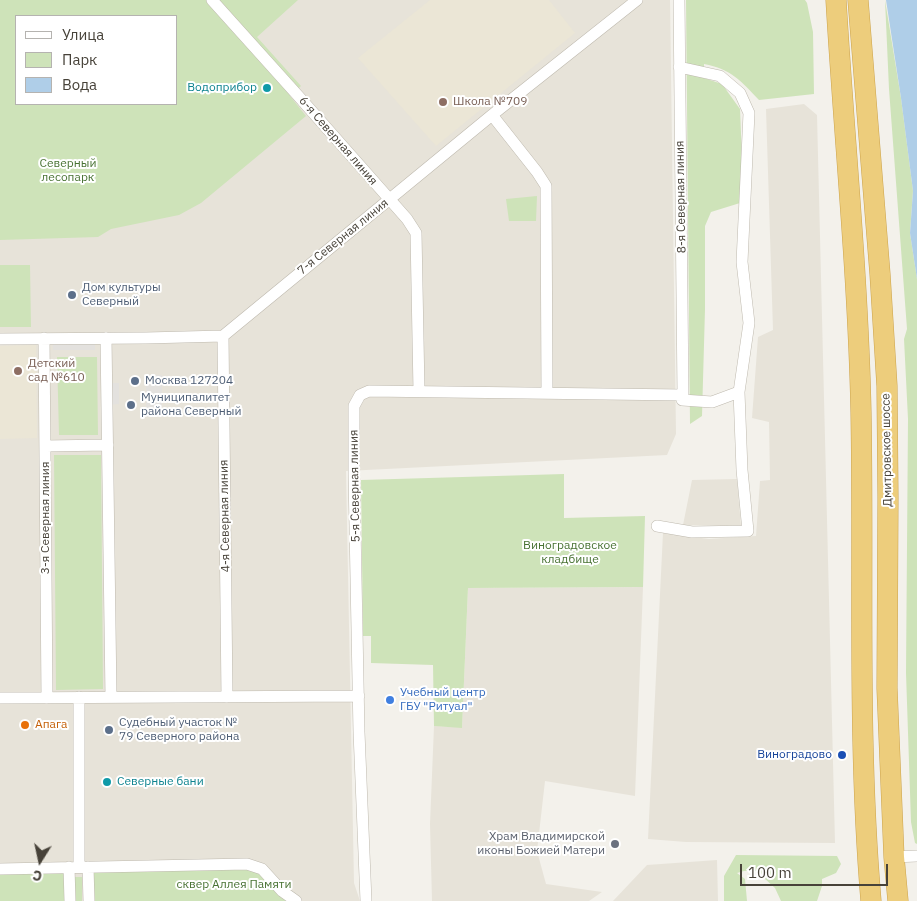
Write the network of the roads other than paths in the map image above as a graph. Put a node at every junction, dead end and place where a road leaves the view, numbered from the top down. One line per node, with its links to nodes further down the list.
1 (212, 0): 8 (street, 6-я Северная линия)
2 (637, 0): 7 (street, 7-я Северная линия)
3 (679, 0): 6 (street, 8-я Северная линия)
4 (836, 0): 34 (highway, Дмитровское шоссе)
5 (858, 0): 27 (highway, Дмитровское шоссе)
6 (679, 67): 14 (street); 16 (street, 8-я Северная линия)
7 (492, 115): 8 (street, 7-я Северная линия); 15 (street)
8 (389, 199): 9 (street, 7-я Северная линия); 13 (street, 6-я Северная линия)
9 (223, 336): 12 (street); 23 (street, 4-я Северная линия)
10 (0, 338): 11 (street)
11 (44, 338): 12 (street); 18 (street, 3-я Северная линия)
12 (106, 338): 17 (street)
13 (419, 391): 15 (street, 5-я Северная линия); 20 (street, 5-я Северная линия)
14 (739, 392): 16 (street, 5-я Северная линия); 19 (street)
15 (547, 393): 16 (street, 5-я Северная линия)
16 (682, 397)
17 (108, 445): 18 (street); 22 (street)
18 (46, 446): 25 (street, 3-я Северная линия)
19 (657, 526)
20 (359, 696): 23 (street); 33 (street, 5-я Северная линия)
21 (79, 697): 22 (street); 25 (street); 28 (street)
22 (111, 697): 23 (street)
23 (227, 697)
24 (0, 698): 25 (street)
25 (47, 698)
26 (917, 856): 27 (street)
27 (894, 857): 35 (highway, Дмитровское шоссе)
28 (79, 867): 29 (street); 30 (street); 31 (street); 32 (street)
29 (0, 869)
30 (70, 901)
31 (89, 901)
32 (296, 901)
33 (366, 901)
34 (871, 901)
35 (898, 901)

